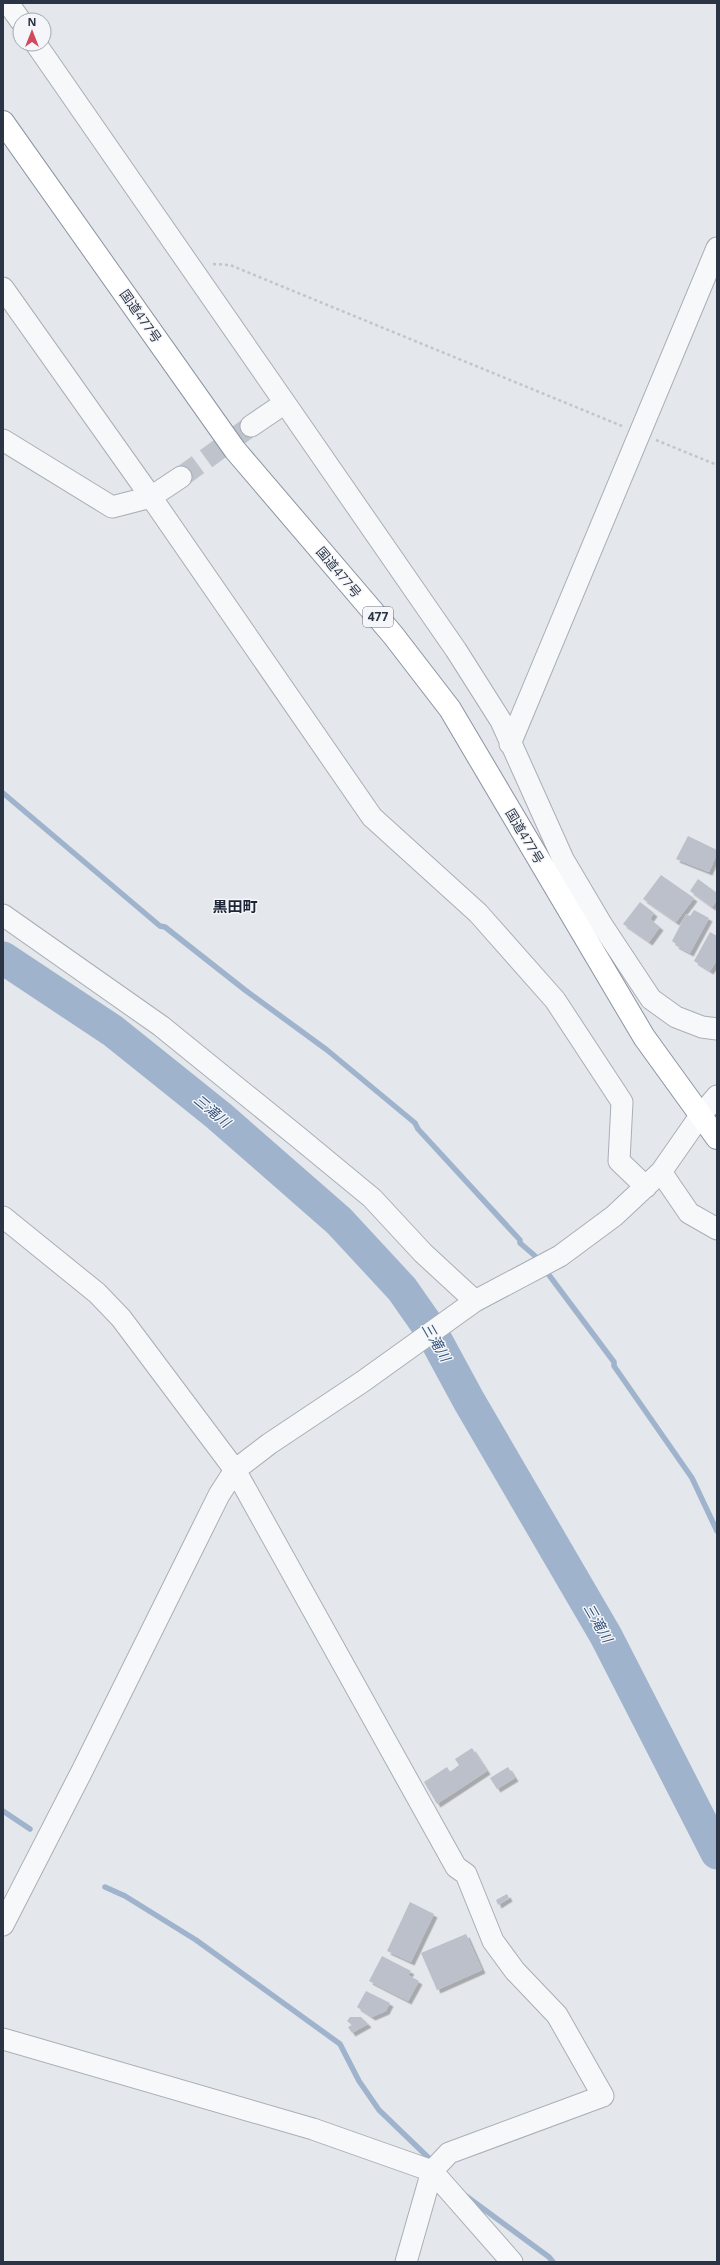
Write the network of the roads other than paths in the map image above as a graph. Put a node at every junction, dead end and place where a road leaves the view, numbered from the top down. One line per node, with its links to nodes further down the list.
1 (8, 3): 2 (street)
2 (14, 12)
3 (42, 52): 7 (street)
4 (3, 122): 16 (highway, 国道477号 / 477)
5 (717, 248): 12 (street)
6 (3, 288): 11 (street)
7 (285, 403): 8 (street); 12 (street)
8 (250, 426)
9 (3, 440): 11 (street)
10 (181, 477): 11 (street)
11 (151, 497): 19 (street)
12 (510, 744): 14 (street)
13 (3, 915): 22 (street)
14 (717, 1029)
15 (717, 1096): 16 (street)
16 (700, 1116): 17 (highway, 国道477号 / 477); 18 (street)
17 (717, 1138)
18 (660, 1172): 19 (street); 21 (street)
19 (646, 1187): 22 (street)
20 (3, 1217): 23 (street)
21 (717, 1229)
22 (472, 1304): 23 (street)
23 (235, 1470): 24 (street); 26 (street)
24 (3, 1925)
25 (3, 2039): 26 (street)
26 (436, 2166): 27 (street); 28 (street)
27 (406, 2262)
28 (512, 2262)

